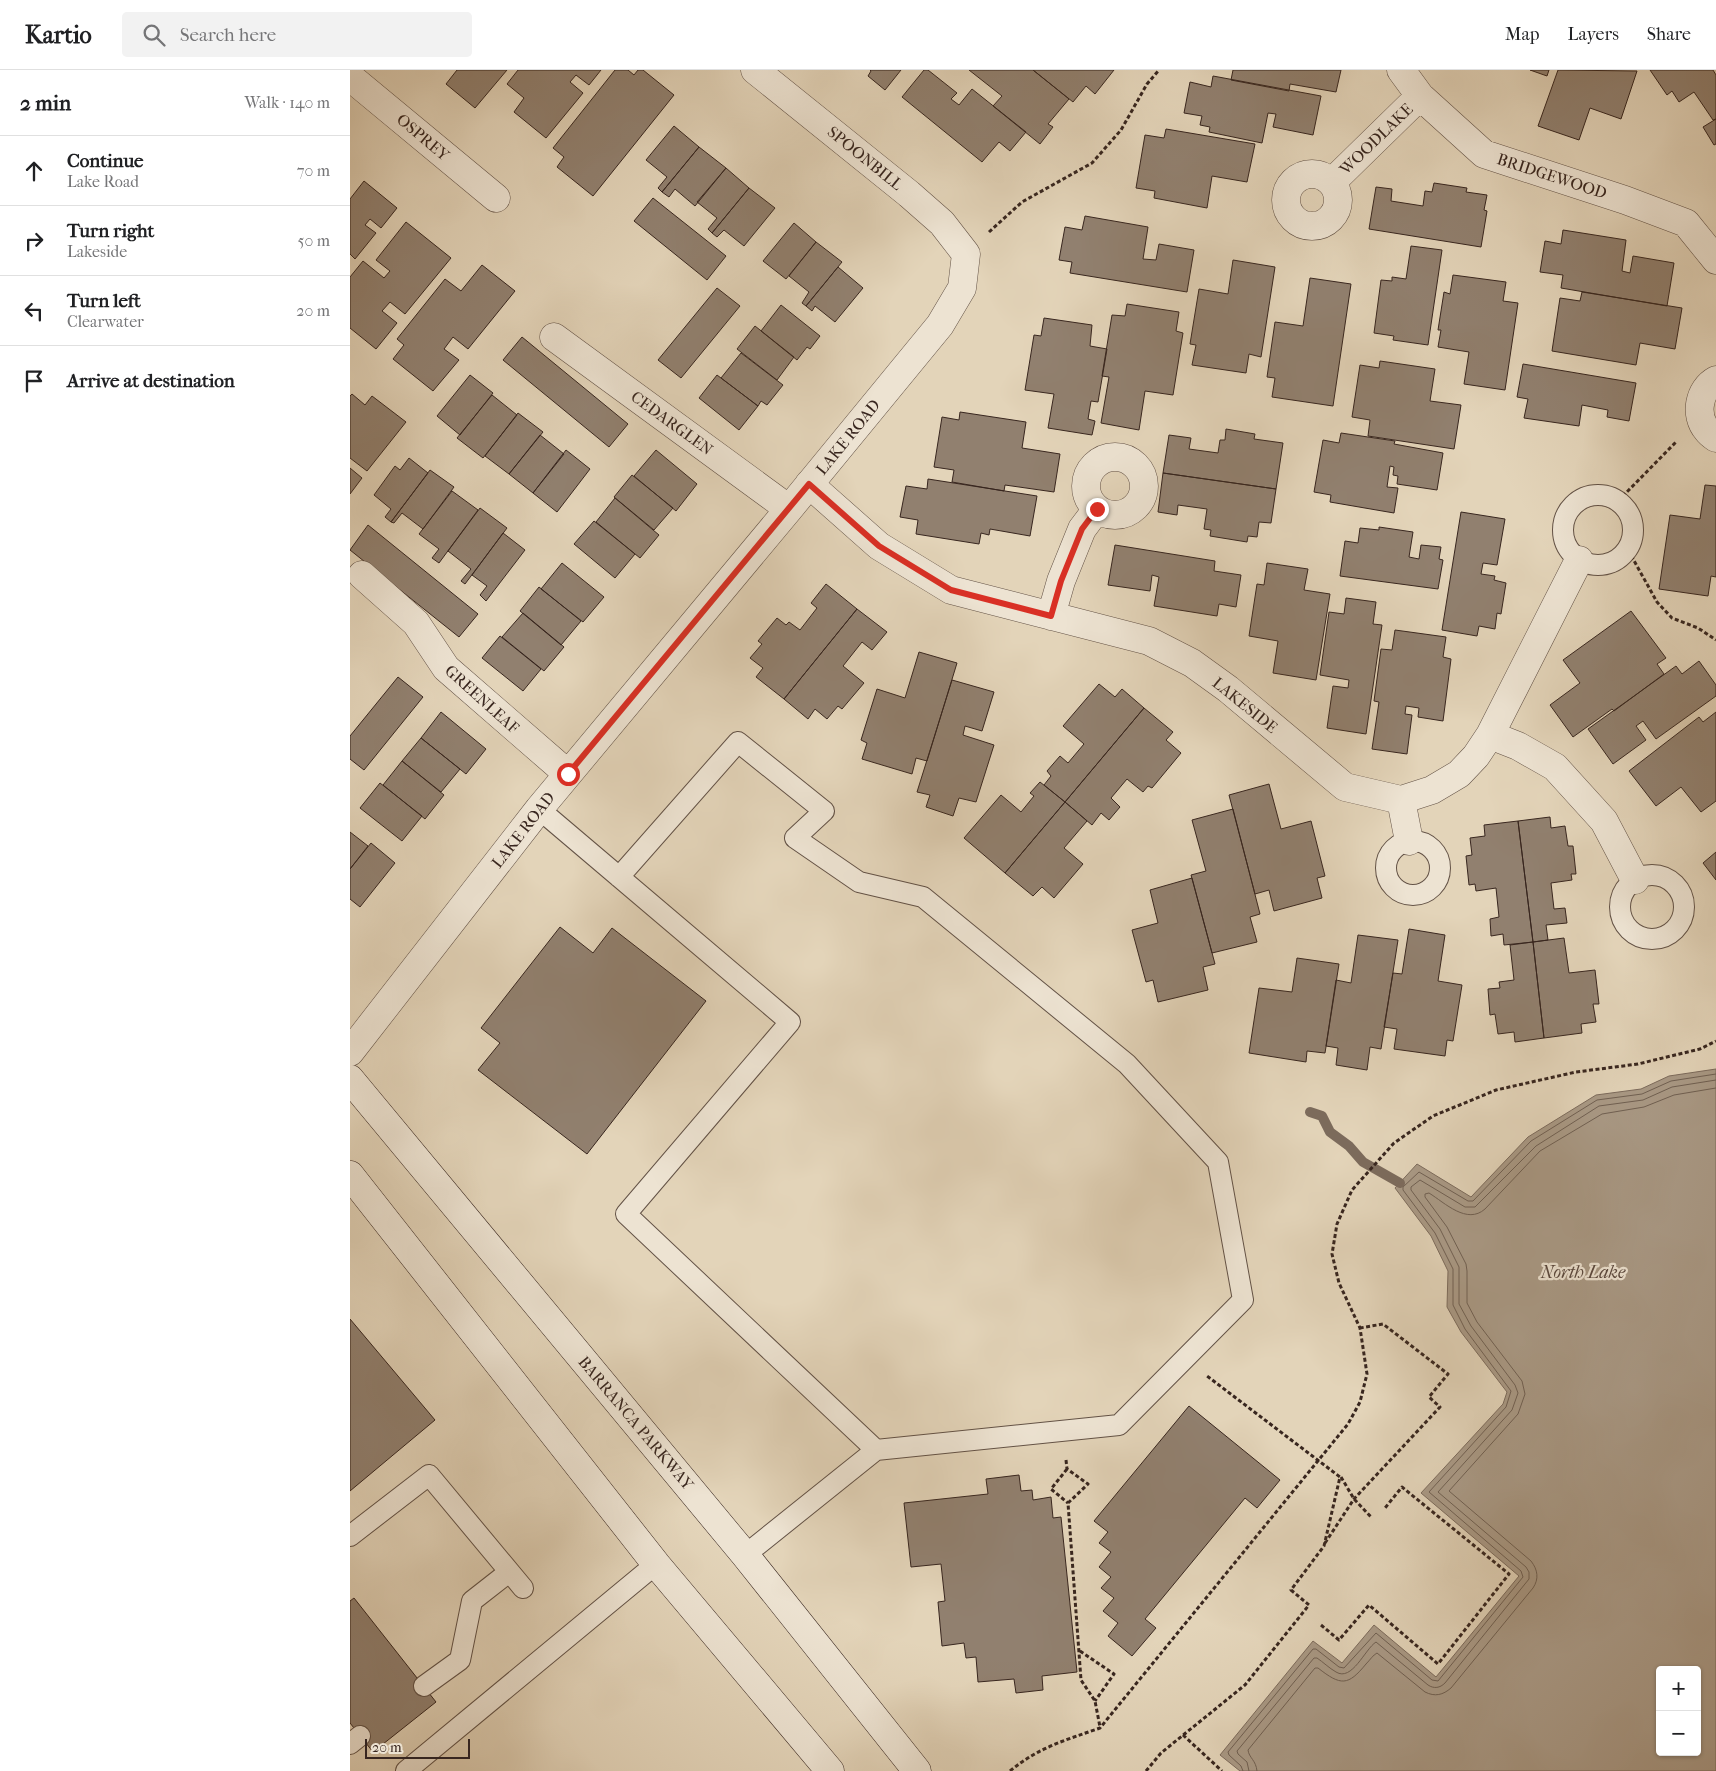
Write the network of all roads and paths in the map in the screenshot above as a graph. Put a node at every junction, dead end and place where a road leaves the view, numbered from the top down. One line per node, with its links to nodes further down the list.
1 (755, 70): 8 (street, SPOONBILL)
2 (1159, 70): 8 (path)
3 (1401, 70): 5 (street, BRIDGEWOOD)
4 (350, 77): 7 (street, OSPREY)
5 (1420, 96): 6 (street, WOODLAKE); 9 (street, BRIDGEWOOD)
6 (1332, 182)
7 (496, 198)
8 (966, 254): 13 (street, LAKE ROAD)
9 (1716, 260)
10 (554, 338): 15 (street, CEDARGLEN)
11 (1716, 380): 12 (street)
12 (1708, 428): 14 (path)
13 (809, 484): 15 (street, LAKE ROAD); 20 (street, LAKESIDE)
14 (1618, 501): 17 (lane); 18 (lane)
15 (789, 509): 23 (street, LAKE ROAD)
16 (1097, 509): 20 (street)
17 (1628, 550): 18 (lane); 21 (path)
18 (1579, 560): 22 (street)
19 (362, 575): 23 (street, GREENLEAF)
20 (1051, 616): 24 (street, LAKESIDE)
21 (1716, 640)
22 (1490, 735): 24 (street); 28 (street)
23 (568, 774): 25 (street, LAKE ROAD)
24 (1401, 800): 26 (street)
25 (539, 809): 27 (lane); 30 (street, LAKE ROAD)
26 (1409, 841)
27 (619, 877): 34 (lane); 36 (lane)
28 (1635, 880)
29 (1716, 1040): 33 (path)
30 (350, 1052)
31 (350, 1079): 46 (street, BARRANCA PARKWAY)
32 (350, 1176): 47 (street)
33 (1360, 1328): 37 (path); 40 (path)
34 (1184, 1359): 35 (lane); 37 (path)
35 (1063, 1431): 36 (lane); 38 (path)
36 (876, 1450): 46 (lane)
37 (1319, 1460): 39 (path); 54 (path)
38 (1067, 1469): 41 (path); 41 (path)
39 (1340, 1477): 40 (path); 45 (path)
40 (1354, 1499): 43 (path); 45 (path)
41 (1068, 1503): 51 (path)
42 (1385, 1508): 50 (path)
43 (1372, 1518)
44 (350, 1536): 48 (lane)
45 (1324, 1546): 55 (path)
46 (745, 1554): 58 (street, BARRANCA PARKWAY)
47 (656, 1564): 56 (lane); 57 (street)
48 (509, 1572): 49 (lane); 52 (lane)
49 (523, 1588)
50 (1321, 1625)
51 (1079, 1651): 53 (path); 53 (path)
52 (424, 1686)
53 (1095, 1701): 54 (path)
54 (1100, 1728): 59 (path)
55 (1183, 1735): 60 (path); 61 (path)
56 (406, 1771)
57 (830, 1771)
58 (917, 1771)
59 (1010, 1771)
60 (1146, 1771)
61 (1222, 1771)

